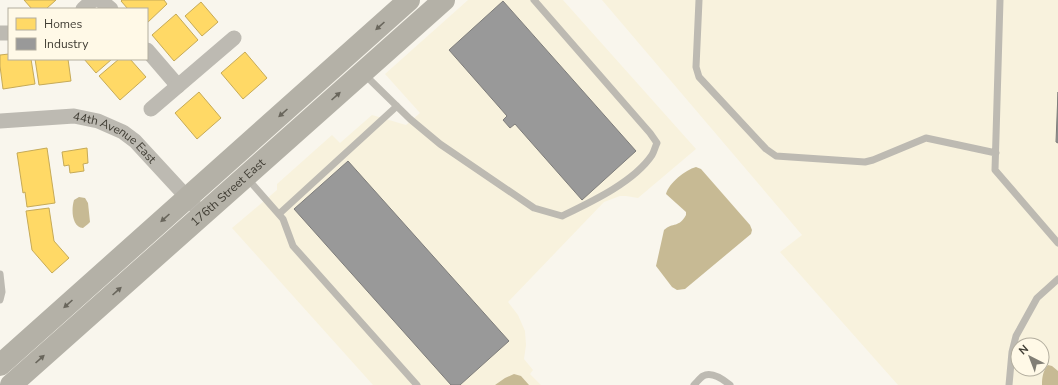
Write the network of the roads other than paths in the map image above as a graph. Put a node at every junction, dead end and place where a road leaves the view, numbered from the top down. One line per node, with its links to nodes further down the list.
1 (93, 0): 8 (street)
2 (100, 0): 9 (street)
3 (409, 0): 19 (main road, 176th Street East, one-way to 19)
4 (444, 0): 12 (main road, 176th Street East)
5 (534, 0): 14 (lane)
6 (699, 0): 17 (lane)
7 (1000, 0): 17 (lane)
8 (84, 8)
9 (110, 8)
10 (234, 38): 13 (street)
11 (148, 51): 13 (street)
12 (362, 72): 14 (lane); 18 (main road, 176th Street East, one-way to 12)
13 (178, 86): 15 (street)
14 (397, 106): 20 (lane)
15 (151, 109)
16 (0, 121): 19 (street, 44th Avenue East)
17 (996, 153): 22 (lane)
18 (245, 176): 20 (lane); 21 (main road, 176th Street East)
19 (187, 198): 21 (street, 44th Avenue East); 26 (main road, 176th Street East, one-way to 26)
20 (278, 214): 28 (lane)
21 (202, 215): 27 (main road, 176th Street East, one-way to 21)
22 (1058, 243)
23 (0, 274): 25 (lane)
24 (1058, 279): 31 (lane)
25 (0, 300)
26 (0, 365)
27 (11, 385)
28 (417, 385)
29 (694, 385): 30 (lane)
30 (730, 385)
31 (1009, 385)

